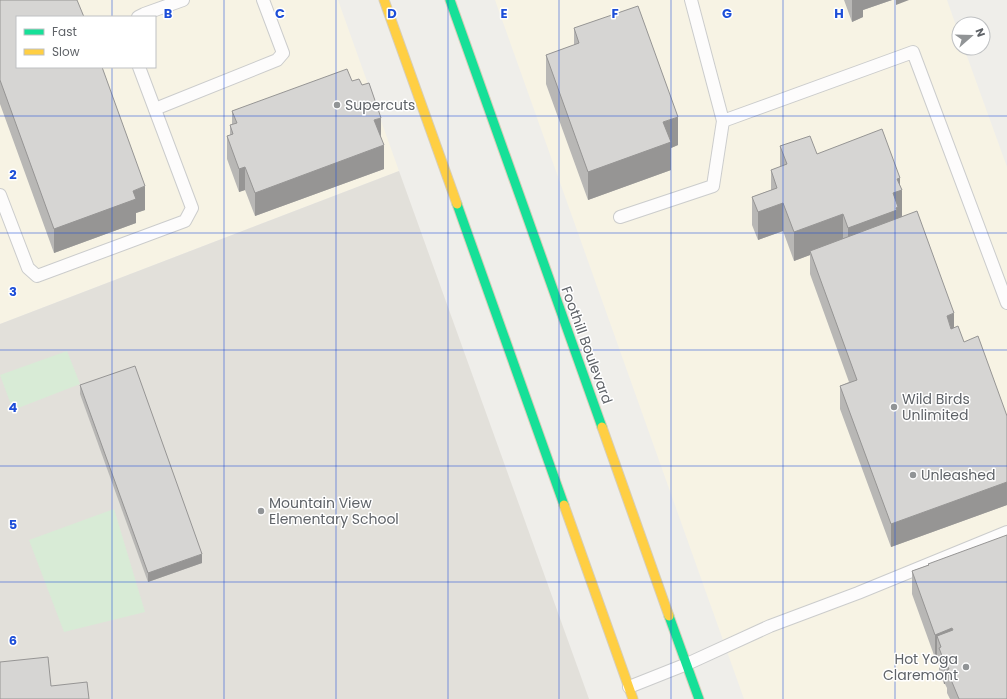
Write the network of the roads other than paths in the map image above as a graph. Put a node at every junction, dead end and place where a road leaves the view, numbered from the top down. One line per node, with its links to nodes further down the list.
1 (183, 0): 6 (lane)
2 (263, 0): 8 (lane)
3 (384, 0): 15 (main road)
4 (450, 0): 14 (main road, Foothill Boulevard)
5 (691, 0): 9 (lane)
6 (140, 16)
7 (139, 68): 8 (lane)
8 (155, 109): 10 (lane)
9 (723, 121): 11 (lane); 12 (lane)
10 (0, 195)
11 (620, 216)
12 (1007, 303)
13 (1007, 532): 14 (lane)
14 (687, 664): 15 (lane); 17 (main road, Foothill Boulevard)
15 (629, 687): 16 (main road)
16 (633, 699)
17 (699, 699)

